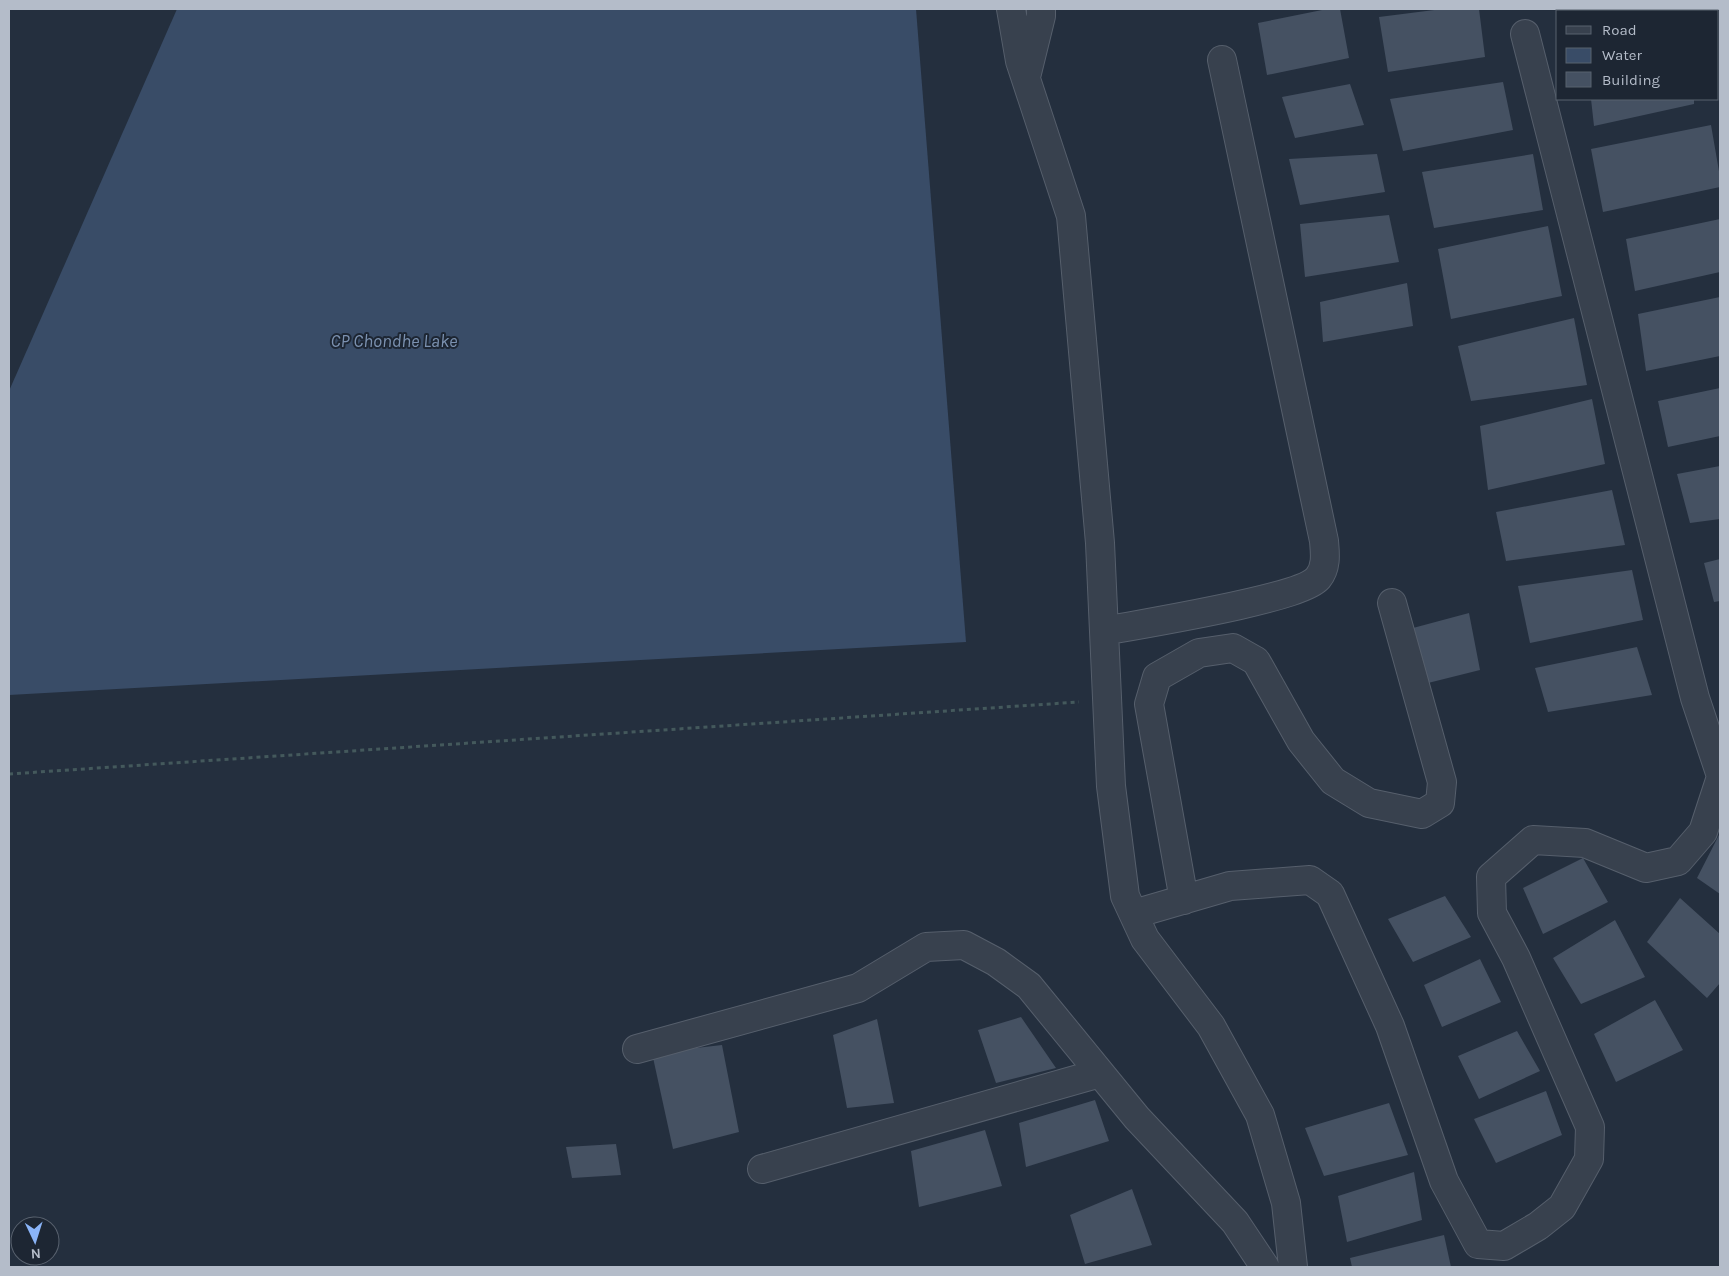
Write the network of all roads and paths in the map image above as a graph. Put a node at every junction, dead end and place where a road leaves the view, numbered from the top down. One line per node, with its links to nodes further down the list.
1 (1011, 9): 5 (street)
2 (1041, 9): 5 (street)
3 (1525, 34): 9 (street)
4 (1222, 60): 7 (street)
5 (1026, 77): 7 (street)
6 (1392, 603): 12 (street)
7 (1104, 631): 8 (street)
8 (1107, 700): 10 (path); 13 (street)
9 (1720, 773)
10 (9, 774)
11 (1720, 780): 12 (street)
12 (1184, 900): 13 (street)
13 (1134, 914): 18 (street)
14 (637, 1049): 15 (street)
15 (1100, 1073): 16 (street); 17 (street)
16 (762, 1169)
17 (1265, 1267)
18 (1293, 1267)

